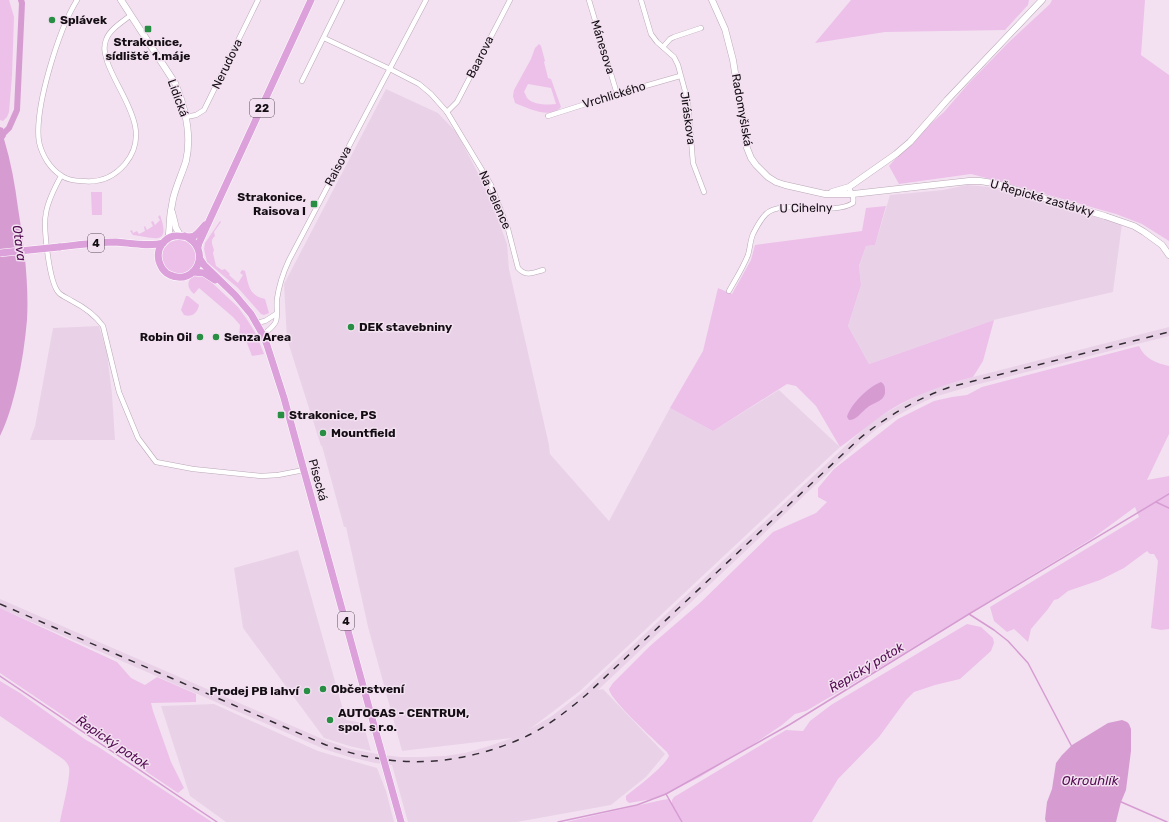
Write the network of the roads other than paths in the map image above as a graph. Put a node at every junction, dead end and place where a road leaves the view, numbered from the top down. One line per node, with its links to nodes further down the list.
1 (77, 0): 23 (street)
2 (121, 0): 12 (main road, Lidická)
3 (258, 0): 22 (street, Nerudova)
4 (311, 0): 29 (main road, 22)
5 (342, 0): 14 (street)
6 (426, 0): 16 (street, Raisova)
7 (510, 0): 20 (street, Baarova)
8 (589, 0): 19 (street, Mánesova)
9 (641, 0): 15 (street, Jiráskova)
10 (712, 0): 26 (main road, Radomyšlská)
11 (1042, 0): 24 (main road)
12 (131, 15): 22 (main road, Lidická); 23 (street)
13 (701, 28): 15 (street)
14 (324, 38): 16 (street, Na Jelence); 18 (street)
15 (663, 47): 17 (street, Jiráskova)
16 (390, 69): 20 (street, Na Jelence); 42 (street, Raisova)
17 (680, 76): 19 (street, Vrchlického); 25 (street, Jiráskova)
18 (302, 81)
19 (617, 94): 21 (street, Vrchlického)
20 (447, 112): 38 (street, Na Jelence)
21 (548, 116)
22 (186, 117): 28 (main road, Lidická)
23 (61, 176): 45 (street, Písecká)
24 (849, 187): 26 (main road); 27 (street)
25 (704, 192)
26 (825, 194): 27 (main road, Radomyšlská)
27 (853, 194): 35 (main road, U Řepické zastávky); 41 (street, U Cihelny)
28 (172, 209): 30 (main road, Lidická); 31 (main road, Lidická)
29 (212, 215): 30 (main road, 22); 33 (main road, 22)
30 (182, 236): 31 (main road, 4); 33 (main road)
31 (165, 241): 32 (main road, 4); 36 (main road)
32 (132, 243): 34 (main road, 4, bridge); 36 (main road, 4)
33 (198, 247): 37 (main road)
34 (0, 253)
35 (1169, 255)
36 (158, 256): 39 (main road, 4)
37 (200, 259): 39 (main road); 40 (main road, Písecká / 4)
38 (543, 270)
39 (193, 272): 40 (main road, Písecká / 4)
40 (224, 285): 43 (main road, Písecká / 4)
41 (729, 291)
42 (276, 314): 43 (street); 44 (street, Raisova)
43 (256, 323): 44 (main road, Písecká / 4)
44 (263, 335): 45 (main road, Písecká / 4)
45 (300, 470): 46 (main road, Písecká / 4, bridge)
46 (401, 822)

